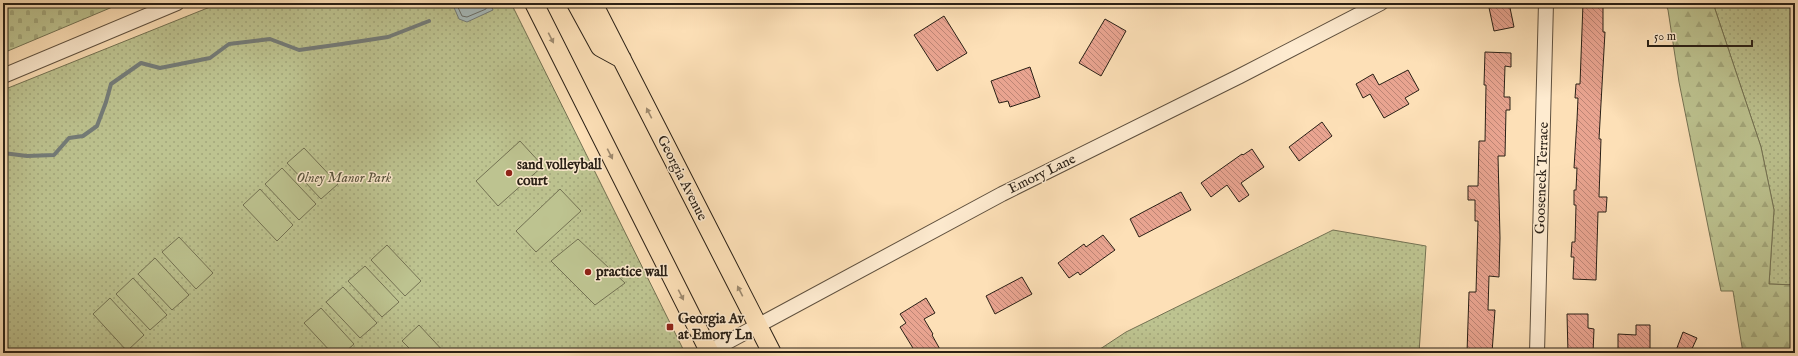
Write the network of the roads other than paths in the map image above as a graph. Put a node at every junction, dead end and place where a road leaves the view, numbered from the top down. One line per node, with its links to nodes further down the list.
1 (177, 3): 8 (street)
2 (534, 3): 10 (main road, one-way to 10)
3 (576, 3): 7 (main road)
4 (593, 3): 7 (main road, Georgia Avenue)
5 (1381, 3): 9 (street, Emory Lane)
6 (1546, 3): 12 (street, Gooseneck Terrace)
7 (622, 59): 9 (main road, Georgia Avenue, one-way to 7)
8 (3, 76)
9 (758, 326): 10 (street, Emory Lane); 11 (main road, Georgia Avenue)
10 (709, 352)
11 (772, 353)
12 (1537, 353)

